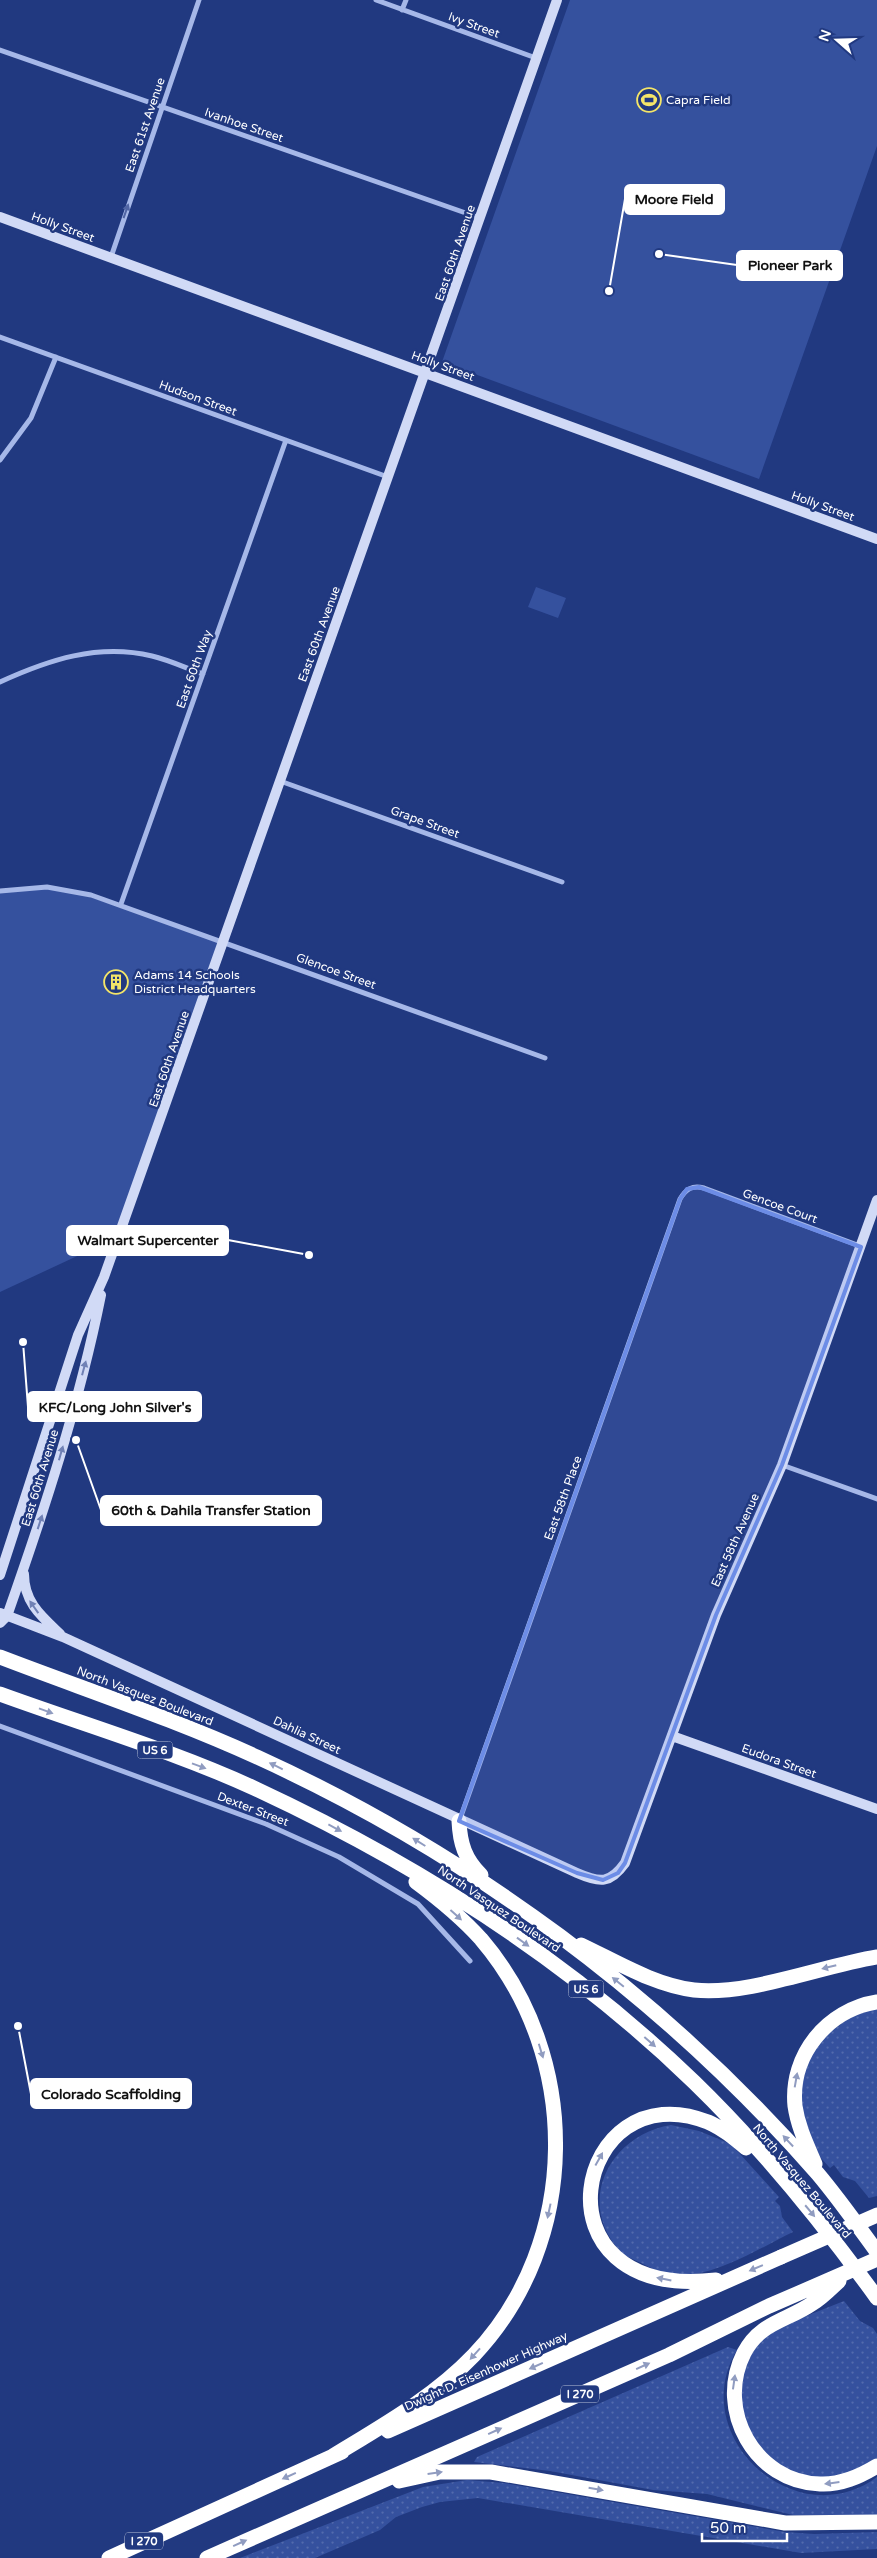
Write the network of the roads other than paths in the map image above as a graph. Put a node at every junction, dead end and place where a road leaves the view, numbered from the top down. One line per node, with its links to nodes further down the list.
1 (199, 0): 8 (street, East 61st Avenue)
2 (376, 0): 5 (street, Ivy Street)
3 (406, 0): 5 (street)
4 (557, 0): 7 (street, East 60th Avenue)
5 (402, 10): 7 (street, Ivy Street)
6 (0, 50): 8 (street, Ivanhoe Street)
7 (536, 58): 10 (street, East 60th Avenue)
8 (162, 106): 10 (street, Ivanhoe Street); 11 (street, East 61st Avenue, one-way to 8)
9 (0, 217): 11 (street, Holly Street)
10 (481, 219): 14 (street, East 60th Avenue)
11 (110, 258): 14 (street, Holly Street)
12 (0, 337): 13 (street, Hudson Street)
13 (56, 357): 15 (street, Hudson Street); 16 (street)
14 (426, 374): 17 (street, East 60th Avenue); 18 (street, Holly Street)
15 (286, 440): 17 (street, Hudson Street); 19 (street, East 60th Way)
16 (0, 460)
17 (389, 477): 21 (street, East 60th Avenue)
18 (877, 539)
19 (203, 674): 20 (street); 24 (street, East 60th Way)
20 (0, 682)
21 (280, 781): 22 (street, Grape Street); 25 (street, East 60th Avenue)
22 (562, 882)
23 (0, 891): 24 (street, Glencoe Street)
24 (121, 904): 25 (street, Glencoe Street)
25 (224, 941): 26 (street, Glencoe Street); 30 (street, East 60th Avenue)
26 (545, 1058)
27 (692, 1188): 29 (street, Gencoe Court); 42 (street, East 58th Place)
28 (877, 1200): 29 (street, East 58th Avenue)
29 (860, 1246): 31 (street, East 58th Avenue)
30 (104, 1277): 33 (street, East 60th Avenue, one-way to 30); 34 (street, East 60th Avenue)
31 (782, 1465): 32 (street); 40 (street, East 58th Avenue)
32 (877, 1499)
33 (24, 1568): 35 (street, East 60th Avenue); 36 (street, one-way to 33)
34 (0, 1575)
35 (2, 1618): 36 (street, Dahlia Street)
36 (63, 1637): 42 (street, Dahlia Street)
37 (0, 1657): 45 (highway, North Vasquez Boulevard / US 6, one-way to 37)
38 (0, 1694): 43 (highway, North Vasquez Boulevard / US 6, one-way to 43)
39 (0, 1726): 48 (street, Dexter Street)
40 (672, 1736): 41 (street, Eudora Street); 44 (street, East 58th Avenue)
41 (877, 1809)
42 (459, 1821): 44 (street, Dahlia Street); 45 (highway)
43 (362, 1843): 50 (highway, North Vasquez Boulevard / US 6, one-way to 50); 58 (highway, one-way to 58)
44 (602, 1880)
45 (504, 1896): 46 (highway, North Vasquez Boulevard / US 6)
46 (555, 1932): 47 (highway, one-way to 46); 51 (highway, North Vasquez Boulevard / US 6, one-way to 46)
47 (877, 1957)
48 (470, 1961)
49 (877, 2002): 51 (highway, one-way to 49)
50 (779, 2174): 55 (highway, one-way to 50); 57 (highway, North Vasquez Boulevard / US 6, one-way to 57)
51 (820, 2177): 53 (highway, North Vasquez Boulevard / US 6)
52 (877, 2215): 55 (highway, Dwight D. Eisenhower Highway / I 270, one-way to 55, bridge)
53 (877, 2252)
54 (877, 2259): 56 (highway, bridge)
55 (730, 2279): 58 (highway, Dwight D. Eisenhower Highway / I 270, one-way to 58)
56 (808, 2297): 59 (highway, one-way to 56); 60 (highway, I 270, one-way to 56)
57 (877, 2298)
58 (333, 2456): 62 (highway, Dwight D. Eisenhower Highway / I 270, one-way to 62)
59 (877, 2466)
60 (354, 2493): 61 (highway, one-way to 61); 63 (highway, I 270, one-way to 60)
61 (877, 2522)
62 (109, 2558)
63 (207, 2558)

